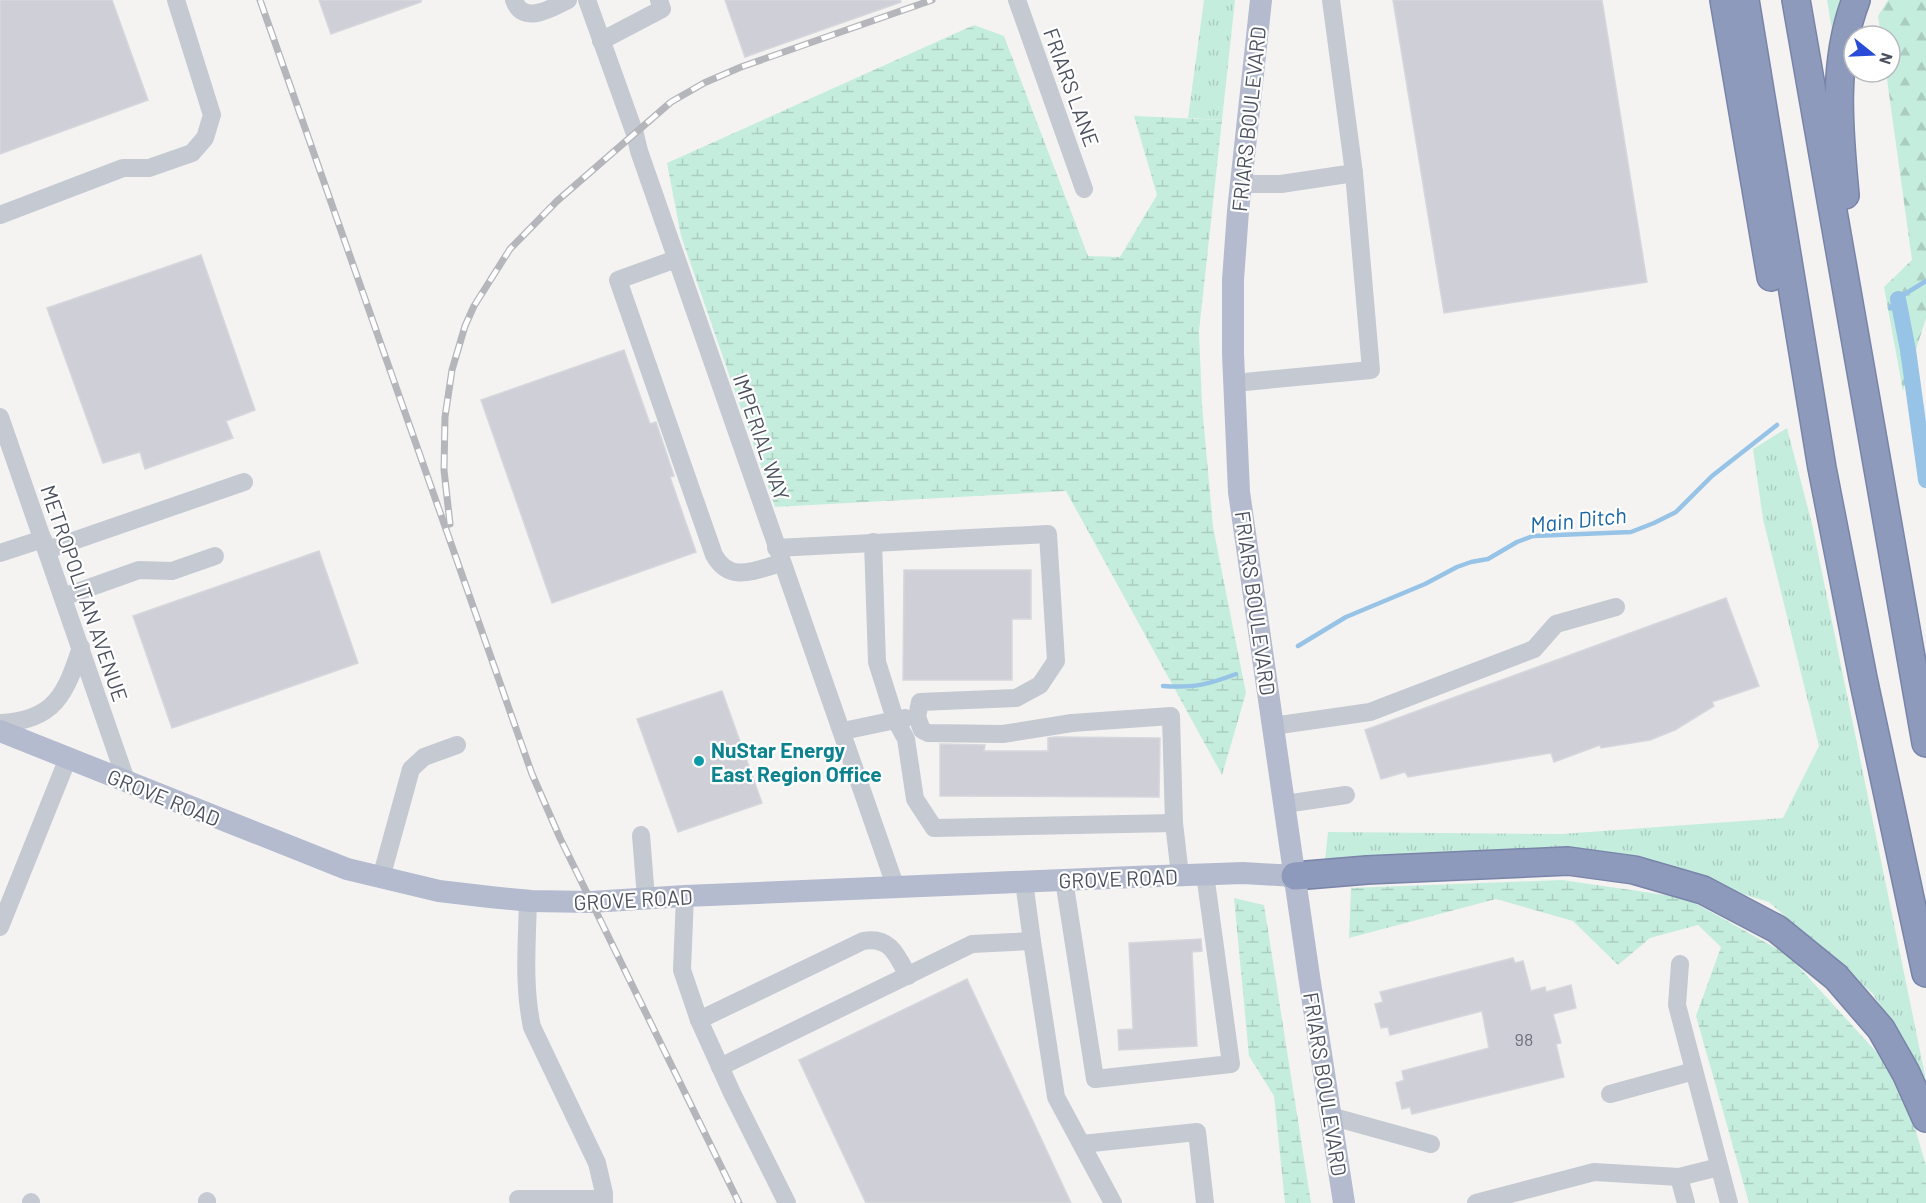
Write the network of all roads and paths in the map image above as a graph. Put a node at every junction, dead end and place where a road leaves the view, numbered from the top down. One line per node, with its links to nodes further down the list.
1 (176, 0): 17 (street)
2 (514, 0): 3 (street)
3 (568, 0)
4 (587, 0): 13 (street, IMPERIAL WAY)
5 (658, 0): 13 (street)
6 (1017, 0): 16 (street, FRIARS LANE)
7 (1261, 0): 15 (main road, FRIARS BOULEVARD)
8 (1330, 0): 14 (street)
9 (1724, 0): 19 (highway)
10 (1745, 0): 19 (highway)
11 (1796, 0): 37 (highway)
12 (1856, 0): 37 (highway)
13 (601, 41): 18 (street, IMPERIAL WAY)
14 (1354, 173): 15 (street); 20 (street)
15 (1241, 184): 20 (main road, FRIARS BOULEVARD)
16 (1084, 189)
17 (0, 215)
18 (676, 259): 27 (street, IMPERIAL WAY); 27 (street)
19 (1804, 363): 58 (highway)
20 (1234, 383): 34 (main road, FRIARS BOULEVARD)
21 (0, 417): 24 (street, METROPOLITAN AVENUE)
22 (244, 482): 24 (street)
23 (873, 542): 27 (street); 31 (street); 32 (street)
24 (45, 545): 25 (street); 28 (street, METROPOLITAN AVENUE)
25 (0, 553)
26 (215, 556): 28 (street)
27 (779, 556): 36 (street, IMPERIAL WAY)
28 (63, 597): 30 (street, METROPOLITAN AVENUE)
29 (1616, 607): 34 (street)
30 (81, 647): 33 (street); 40 (street, METROPOLITAN AVENUE)
31 (917, 717): 32 (street); 43 (street)
32 (895, 719): 36 (street); 43 (street)
33 (0, 723)
34 (1274, 726): 42 (main road, FRIARS BOULEVARD)
35 (0, 731): 39 (main road, GROVE ROAD)
36 (843, 731): 51 (street, IMPERIAL WAY)
37 (1925, 732)
38 (457, 745): 48 (street)
39 (68, 758): 40 (main road, GROVE ROAD); 55 (street)
40 (127, 783): 48 (main road, GROVE ROAD)
41 (1346, 795): 42 (street)
42 (1285, 804): 47 (main road, FRIARS BOULEVARD)
43 (1174, 823): 46 (street)
44 (641, 835): 53 (street)
45 (1205, 874): 46 (main road, GROVE ROAD); 47 (main road, GROVE ROAD); 49 (street)
46 (1180, 875): 49 (main road, GROVE ROAD)
47 (1295, 876): 64 (main road, FRIARS BOULEVARD); 65 (highway)
48 (381, 878): 54 (main road, GROVE ROAD)
49 (1064, 880): 50 (main road, GROVE ROAD)
50 (1024, 882): 51 (main road, GROVE ROAD); 56 (street)
51 (896, 888): 52 (main road, GROVE ROAD)
52 (685, 896): 53 (main road, GROVE ROAD); 60 (street)
53 (646, 898): 54 (main road, GROVE ROAD)
54 (528, 900): 71 (street)
55 (1, 924)
56 (1032, 941): 59 (street); 66 (street)
57 (1680, 964): 62 (street)
58 (1926, 973)
59 (908, 976): 60 (street); 61 (street)
60 (699, 1020): 61 (street)
61 (720, 1067): 72 (street)
62 (1694, 1071): 63 (street); 68 (street)
63 (1610, 1094)
64 (1330, 1116): 67 (street); 75 (main road, FRIARS BOULEVARD)
65 (1926, 1118)
66 (1082, 1144): 73 (street); 74 (street)
67 (1431, 1144)
68 (1719, 1167): 69 (street); 78 (street)
69 (1679, 1177): 76 (street); 77 (street)
70 (518, 1199): 71 (street)
71 (604, 1201)
72 (787, 1203)
73 (1113, 1203)
74 (1205, 1203)
75 (1344, 1203)
76 (1476, 1203)
77 (1686, 1203)
78 (1729, 1203)

